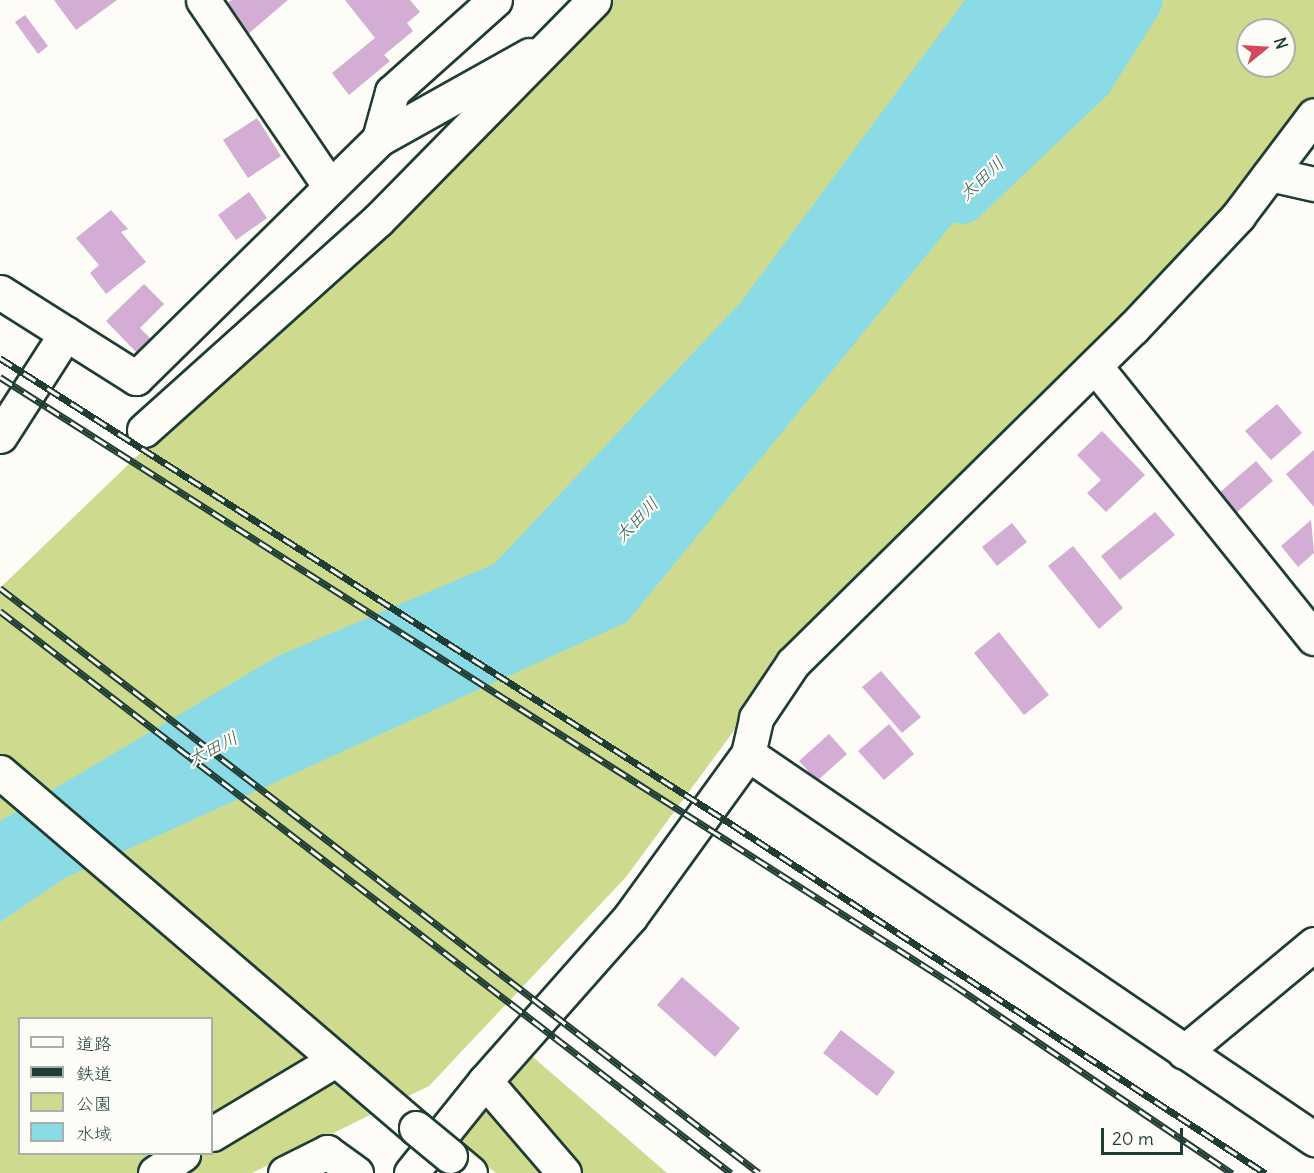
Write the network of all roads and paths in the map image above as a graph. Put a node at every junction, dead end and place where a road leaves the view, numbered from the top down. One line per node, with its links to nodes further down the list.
1 (203, 0): 9 (street)
2 (495, 0): 6 (street)
3 (594, 0): 4 (street)
4 (549, 46): 6 (street); 13 (street)
5 (1314, 115): 7 (street)
6 (379, 139): 9 (street)
7 (1270, 174): 8 (street); 12 (street)
8 (1314, 184)
9 (330, 187): 11 (street)
10 (0, 292): 11 (street)
11 (66, 333): 14 (street)
12 (1095, 366): 15 (street); 16 (street)
13 (144, 430)
14 (0, 436)
15 (1314, 638)
16 (748, 754): 19 (street); 21 (street)
17 (0, 772): 20 (street)
18 (1314, 944): 19 (street)
19 (1184, 1052): 23 (street)
20 (331, 1057): 22 (street); 25 (street, bridge)
21 (485, 1081): 29 (street); 30 (street)
22 (213, 1133)
23 (1314, 1139)
24 (182, 1155): 26 (street)
25 (460, 1165)
26 (155, 1173)
27 (285, 1173): 28 (street)
28 (356, 1173)
29 (411, 1173)
30 (564, 1173)

